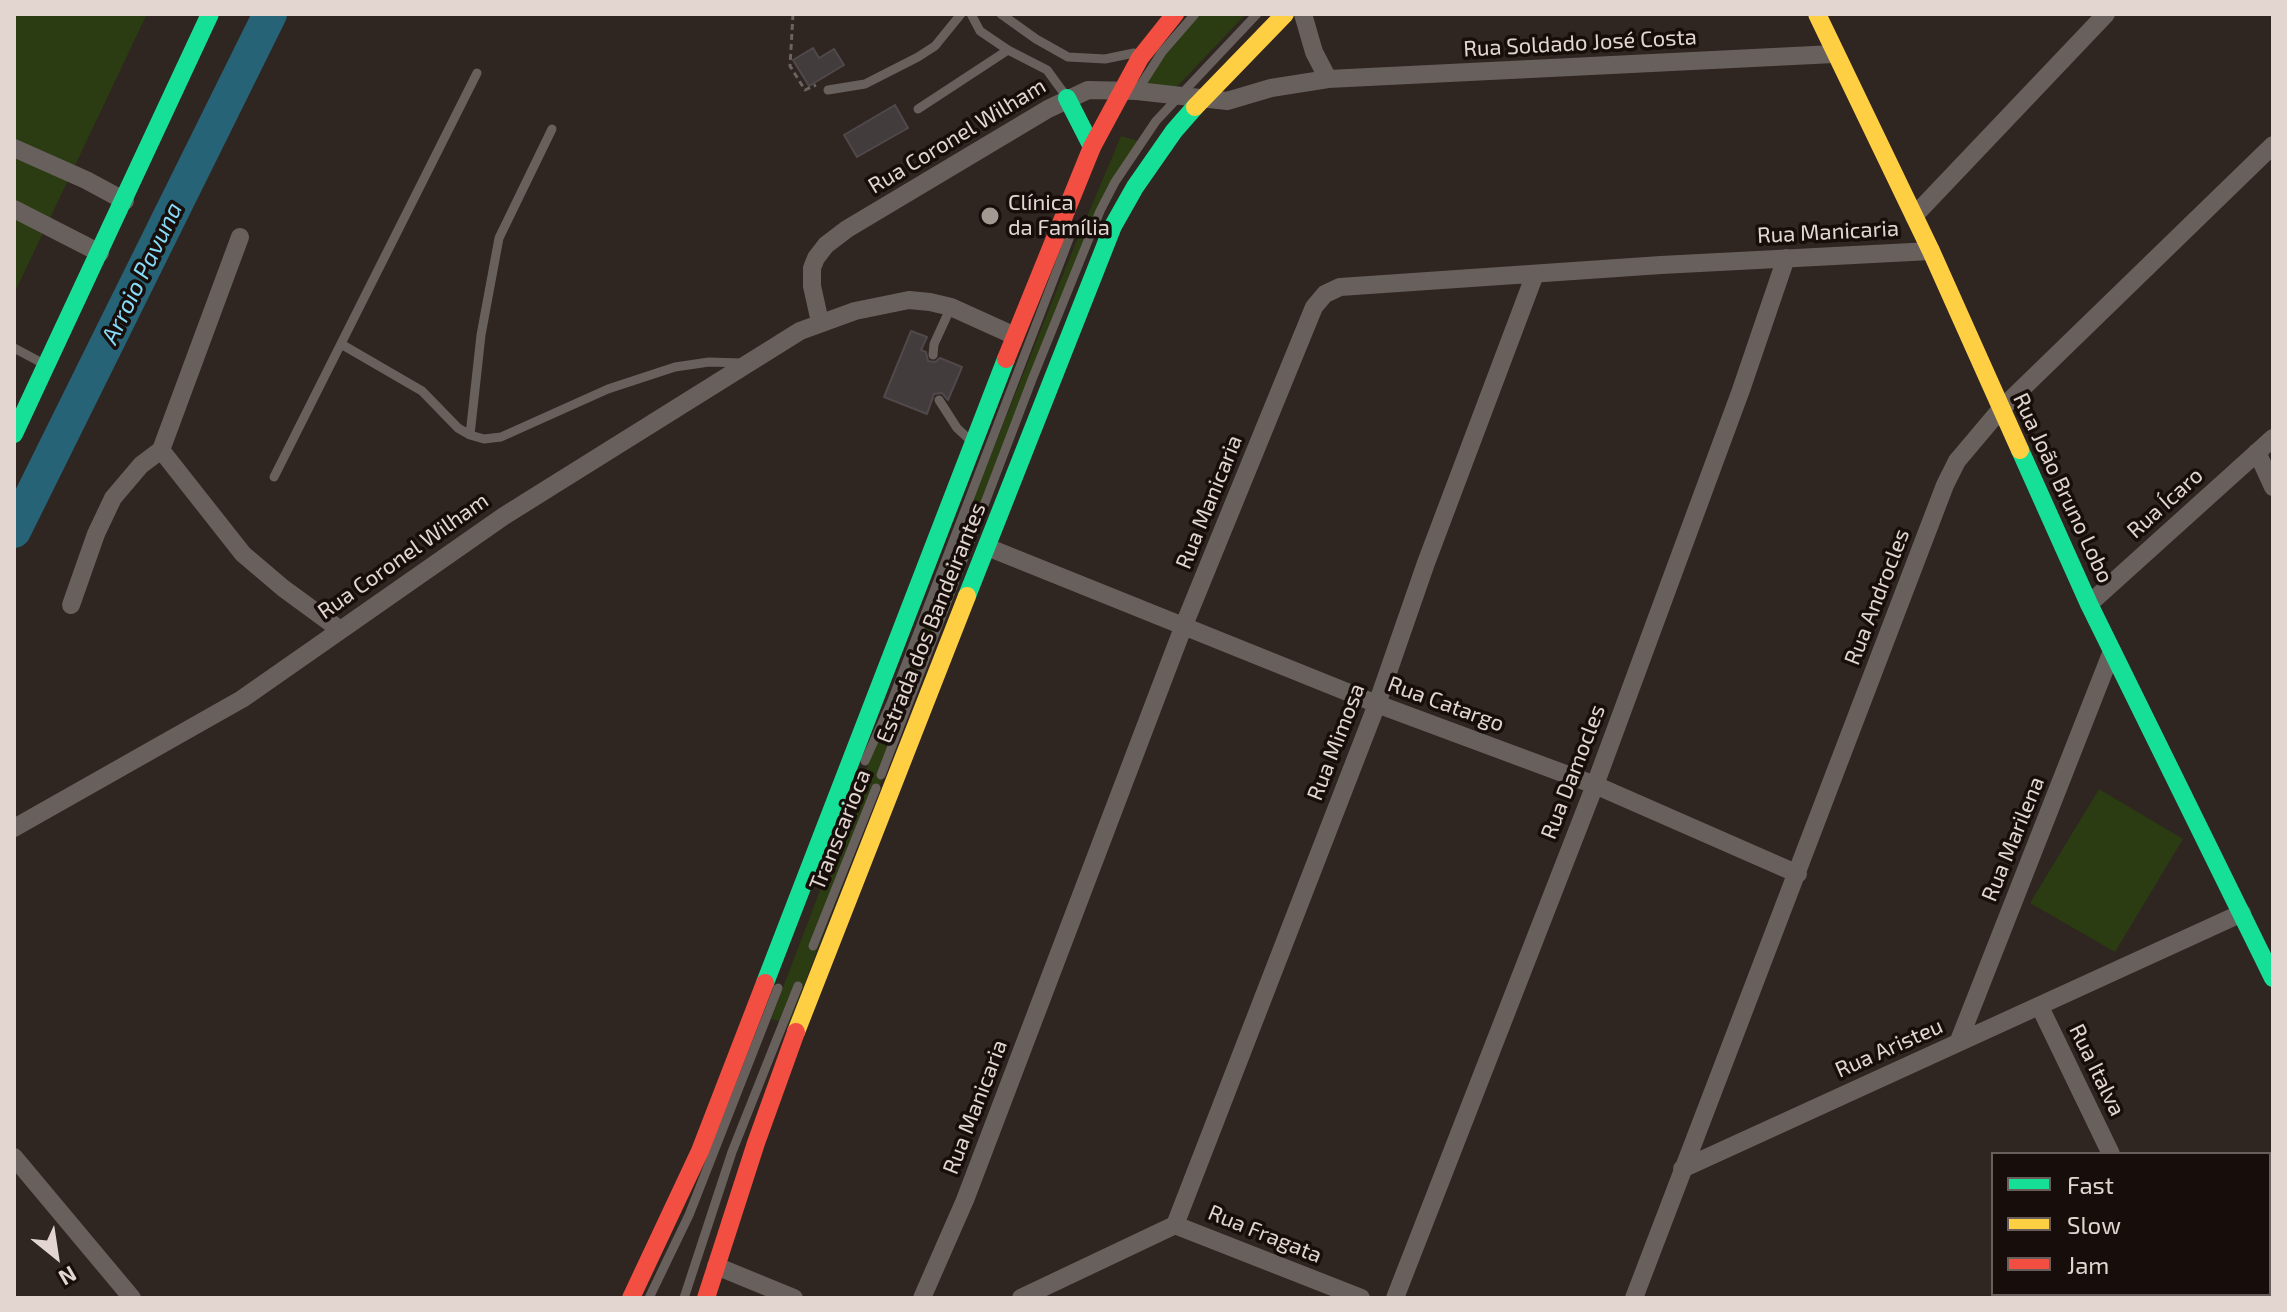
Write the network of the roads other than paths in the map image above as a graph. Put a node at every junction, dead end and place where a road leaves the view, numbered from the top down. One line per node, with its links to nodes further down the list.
1 (210, 14): 28 (main road)
2 (961, 14): 17 (lane)
3 (971, 14): 12 (lane)
4 (1001, 14): 13 (lane)
5 (1175, 14): 13 (main road, Estrada dos Bandeirantes)
6 (1195, 14): 18 (lane)
7 (1257, 14): 19 (lane, Transcarioca)
8 (1285, 14): 21 (main road, Estrada dos Bandeirantes)
9 (1303, 14): 16 (street)
10 (1817, 14): 14 (main road, Rua João Bruno Lobo)
11 (2106, 14): 30 (street)
12 (1008, 50): 20 (lane); 22 (lane)
13 (1145, 50): 18 (main road, Estrada dos Bandeirantes)
14 (1834, 54): 16 (street, Rua Soldado José Costa); 30 (main road, Rua João Bruno Lobo)
15 (477, 73): 40 (lane)
16 (1328, 79): 21 (street, Rua Soldado José Costa)
17 (828, 90)
18 (1129, 91): 19 (street, Rua Coronel Wilham); 20 (street, Rua Coronel Wilham); 23 (lane); 26 (main road, Estrada dos Bandeirantes)
19 (1177, 96): 21 (street, Rua Coronel Wilham); 67 (lane, Transcarioca)
20 (1067, 98): 26 (main road); 38 (street, Rua Coronel Wilham)
21 (1202, 98): 55 (main road, Estrada dos Bandeirantes)
22 (918, 109)
23 (1116, 125)
24 (552, 129): 48 (lane)
25 (2273, 145): 46 (street, Rua Androcles)
26 (1092, 147): 39 (main road, Estrada dos Bandeirantes)
27 (14, 148): 28 (street)
28 (125, 201): 34 (main road)
29 (14, 209): 34 (street)
30 (1914, 216): 33 (main road, Rua João Bruno Lobo)
31 (1073, 230): 62 (lane, Transcarioca)
32 (240, 237): 51 (street)
33 (1931, 251): 35 (street, Rua Manicaria); 46 (main road, Rua João Bruno Lobo)
34 (100, 253): 44 (main road)
35 (1786, 258): 36 (street, Rua Manicaria); 63 (street, Rua Damocles)
36 (1535, 274): 58 (street, Rua Manicaria); 61 (street, Rua Mimosa)
37 (951, 307): 38 (street, Rua Coronel Wilham); 39 (street, Rua Coronel Wilham); 42 (lane)
38 (820, 322): 43 (street, Rua Coronel Wilham)
39 (1015, 336): 50 (main road, Estrada dos Bandeirantes)
40 (341, 344): 48 (lane); 53 (lane)
41 (14, 348): 44 (lane)
42 (933, 355)
43 (746, 363): 48 (lane); 59 (street, Rua Coronel Wilham)
44 (47, 366): 47 (main road)
45 (939, 400): 50 (lane)
46 (2000, 410): 56 (main road, Rua João Bruno Lobo); 65 (street, Rua Androcles)
47 (14, 434)
48 (470, 435)
49 (2273, 438): 52 (street, Rua Ícaro)
50 (974, 444): 79 (main road, Estrada dos Bandeirantes)
51 (161, 450): 57 (street); 59 (street)
52 (2257, 452): 54 (street); 56 (street, Rua Ícaro)
53 (274, 477)
54 (2273, 487)
55 (987, 547): 58 (street, Rua Catargo); 77 (main road, Estrada dos Bandeirantes)
56 (2089, 604): 60 (main road, Rua João Bruno Lobo)
57 (71, 605)
58 (1184, 625): 61 (street, Rua Catargo); 84 (street, Rua Manicaria)
59 (339, 629): 64 (street, Rua Coronel Wilham)
60 (2112, 651): 66 (main road, Rua João Bruno Lobo); 72 (street, Rua Marilena)
61 (1377, 704): 63 (street, Rua Catargo); 76 (street, Rua Mimosa)
62 (863, 767)
63 (1595, 785): 65 (street, Rua Catargo); 87 (street, Rua Damocles)
64 (14, 828)
65 (1798, 874): 75 (street, Rua Androcles)
66 (2242, 913): 69 (main road, Rua João Bruno Lobo); 71 (street, Rua Aristeu)
67 (809, 956)
68 (804, 970): 81 (lane)
69 (2273, 978)
70 (780, 982): 80 (lane)
71 (2040, 1007): 72 (street, Rua Aristeu); 73 (street, Rua Italva)
72 (1958, 1043): 75 (street, Rua Aristeu)
73 (2110, 1152)
74 (14, 1157): 78 (street)
75 (1682, 1169): 88 (street)
76 (1175, 1225): 85 (street, Rua Fragata); 86 (street, Rua Fragata)
77 (716, 1266): 82 (main road, Estrada dos Bandeirantes); 83 (street)
78 (132, 1298)
79 (631, 1298)
80 (649, 1298)
81 (684, 1298)
82 (706, 1298)
83 (794, 1298)
84 (922, 1298)
85 (1021, 1298)
86 (1361, 1298)
87 (1395, 1298)
88 (1634, 1298)

